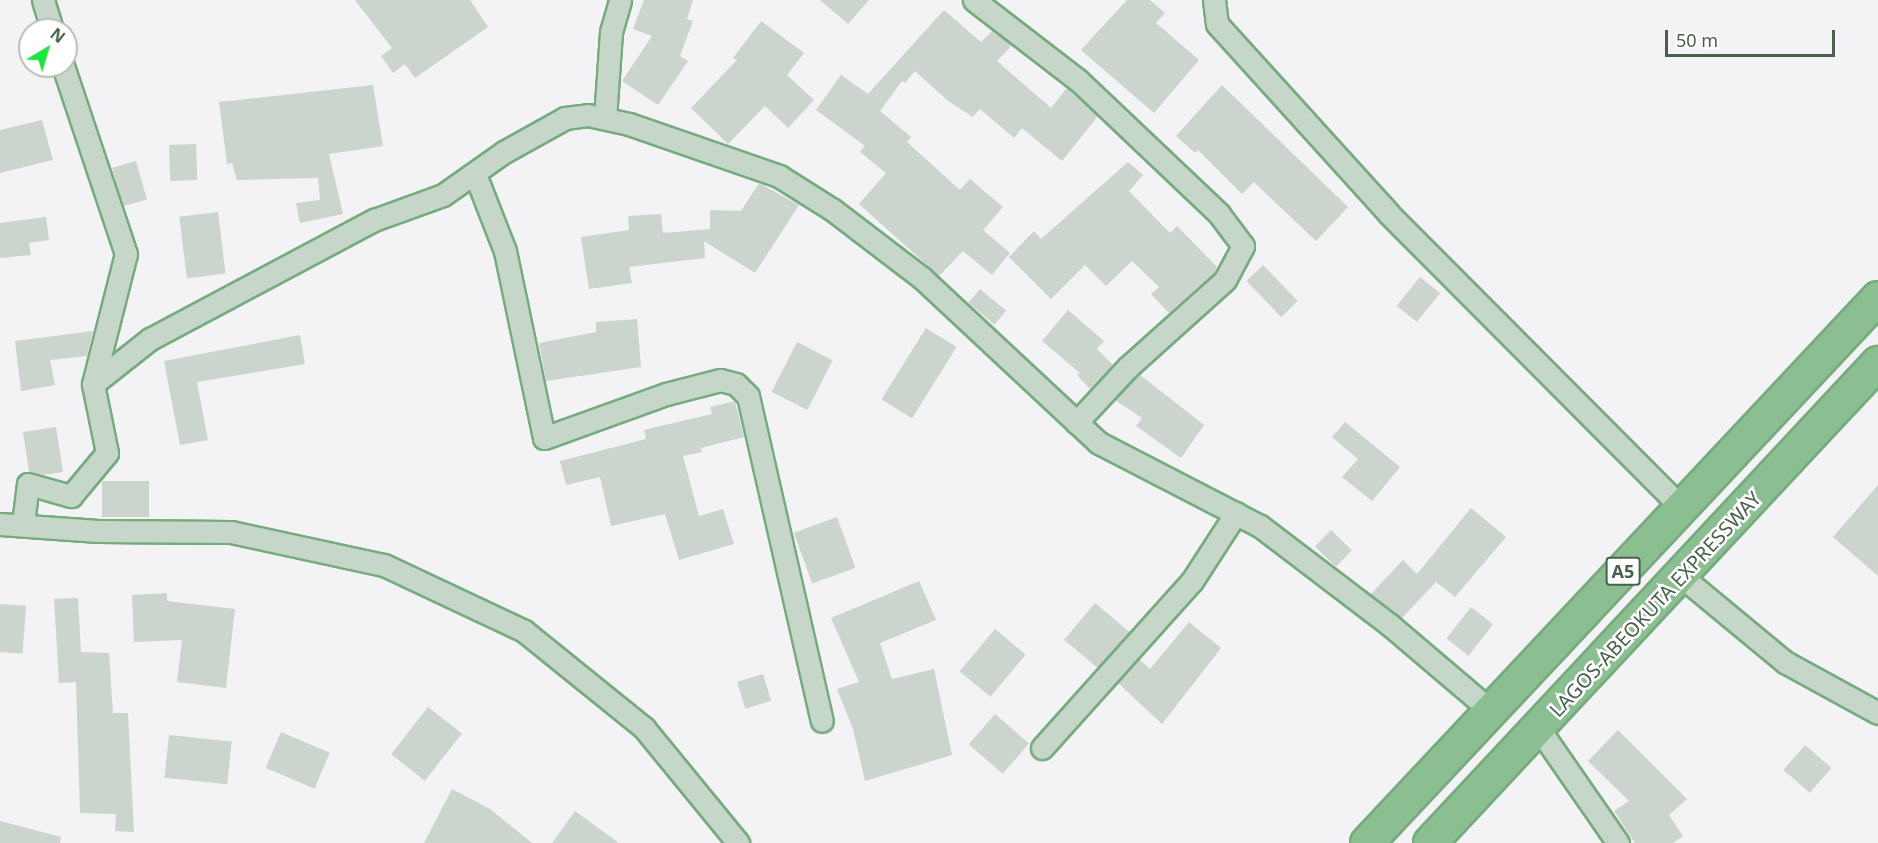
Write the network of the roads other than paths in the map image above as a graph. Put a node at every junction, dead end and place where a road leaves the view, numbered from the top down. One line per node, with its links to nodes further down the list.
1 (43, 0): 5 (street)
2 (620, 0): 7 (street)
3 (974, 0): 12 (street)
4 (1214, 0): 13 (street)
5 (48, 18)
6 (67, 78): 11 (street)
7 (605, 118): 8 (street); 12 (street)
8 (475, 174): 11 (street); 20 (street)
9 (1878, 298): 13 (highway, A5)
10 (1878, 363): 17 (highway, LAGOS-ABEOKUTA EXPRESSWAY / A5)
11 (93, 384): 16 (street)
12 (1076, 423): 14 (street)
13 (1682, 508): 18 (highway, A5)
14 (1236, 513): 18 (street); 22 (street)
15 (0, 524): 16 (street)
16 (23, 524): 23 (street)
17 (1681, 576): 19 (street); 21 (highway, LAGOS-ABEOKUTA EXPRESSWAY / A5)
18 (1491, 711): 24 (highway, A5)
19 (1878, 713)
20 (822, 721)
21 (1539, 729): 25 (highway, LAGOS-ABEOKUTA EXPRESSWAY / A5); 26 (street)
22 (1042, 748)
23 (738, 843)
24 (1367, 843)
25 (1430, 843)
26 (1618, 843)

